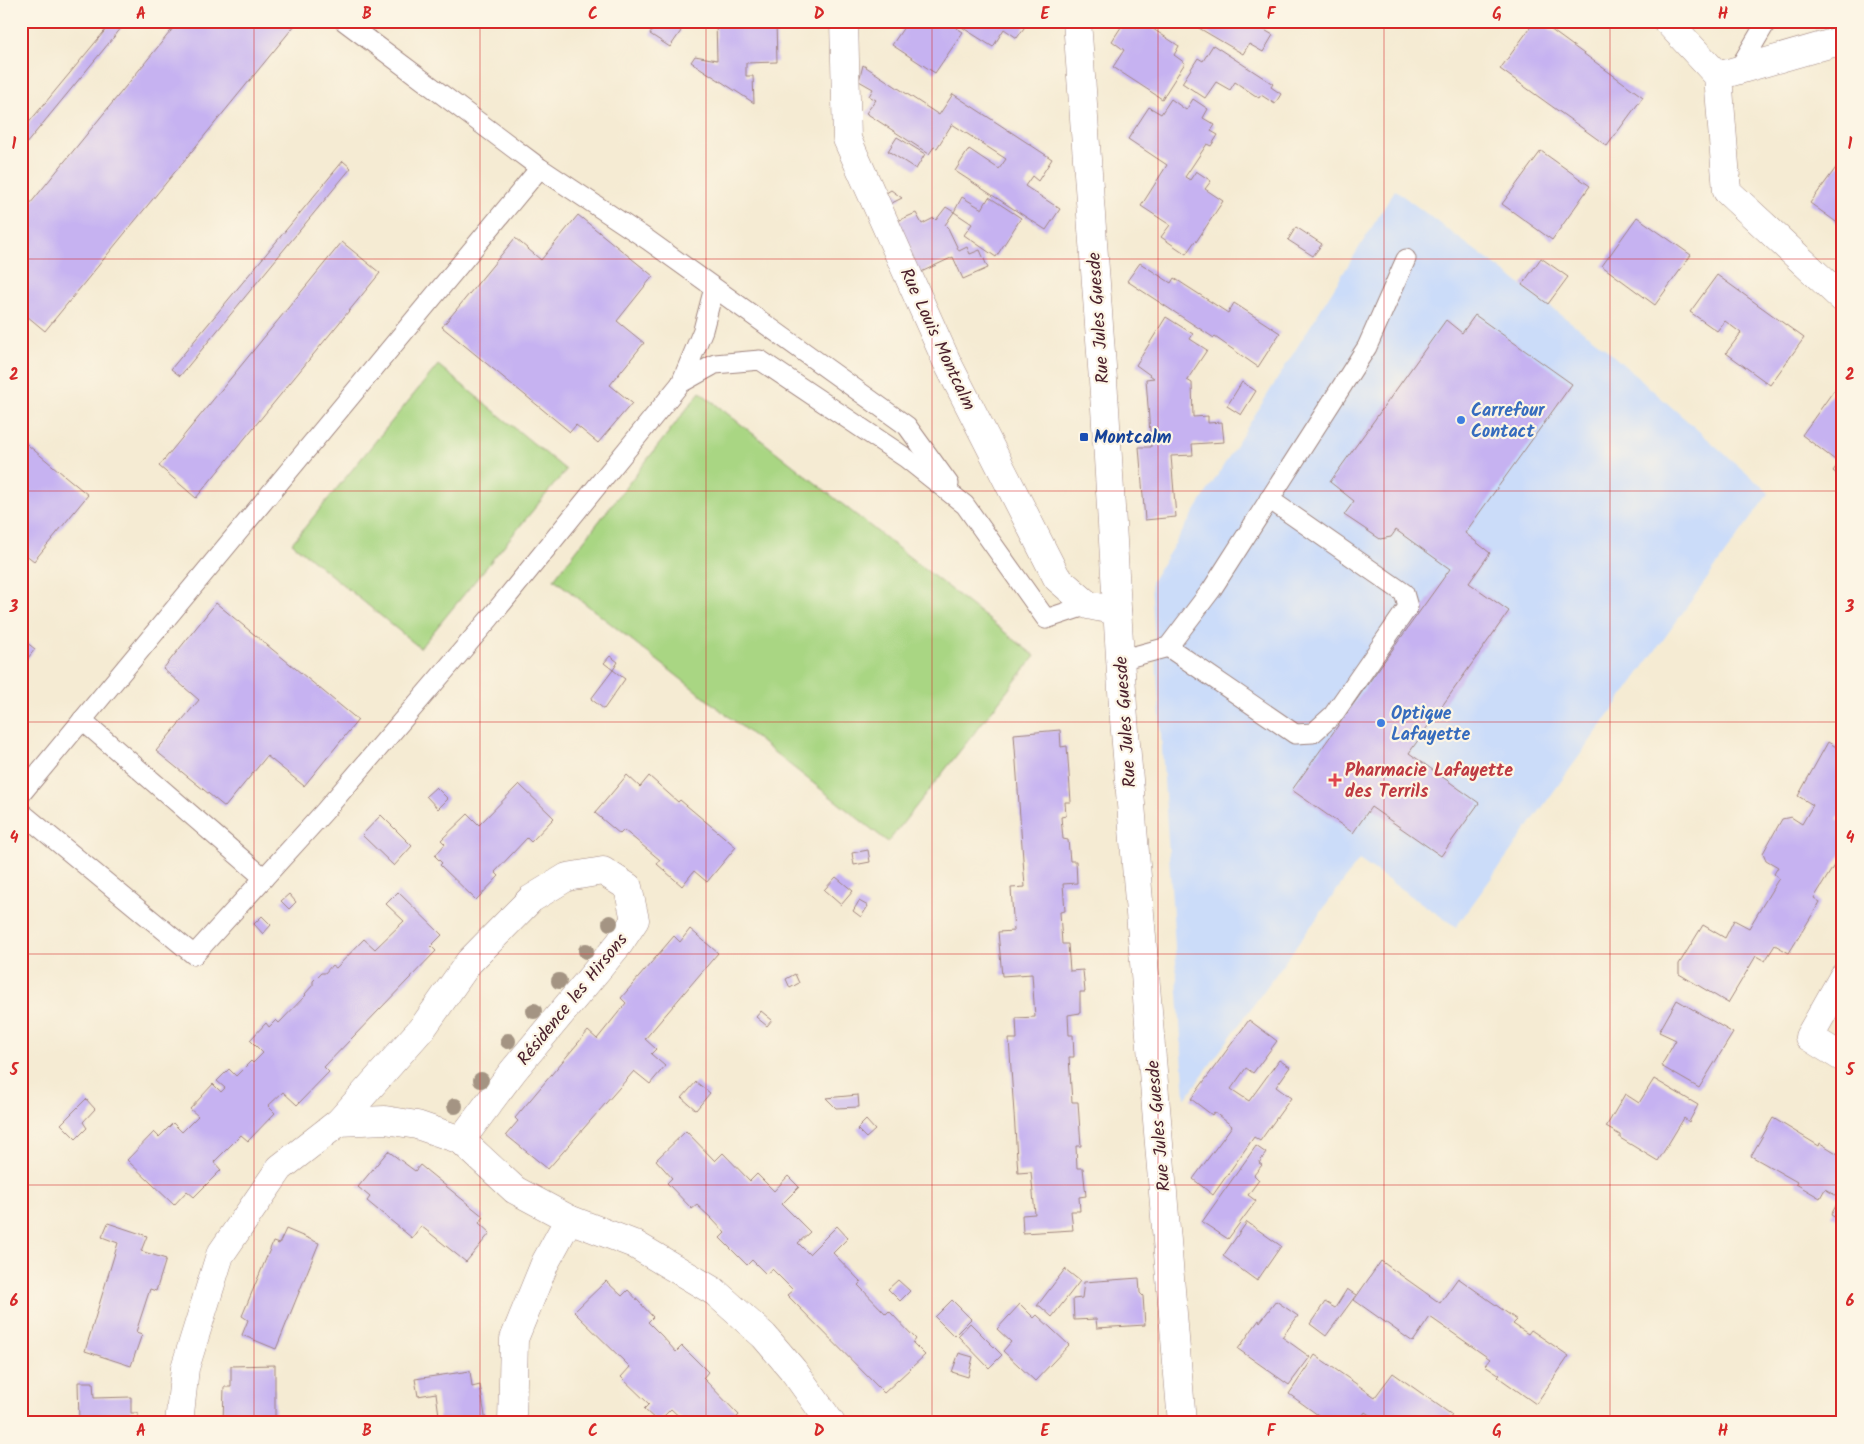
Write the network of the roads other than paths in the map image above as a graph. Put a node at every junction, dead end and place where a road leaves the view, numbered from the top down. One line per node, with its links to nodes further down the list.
1 (344, 21): 8 (lane)
2 (844, 21): 15 (street, Rue Louis Montcalm)
3 (1077, 21): 16 (street, Rue Jules Guesde)
4 (1667, 21): 7 (street)
5 (1767, 21): 7 (lane)
6 (1843, 40): 7 (street)
7 (1728, 73): 11 (street)
8 (540, 168): 10 (lane); 19 (lane)
9 (1406, 258): 13 (lane)
10 (714, 288): 12 (lane); 14 (lane)
11 (1843, 300)
12 (681, 383): 14 (lane); 22 (lane)
13 (1269, 500): 17 (lane); 17 (lane)
14 (965, 505): 15 (lane)
15 (1088, 605): 16 (street, Rue Louis Montcalm)
16 (1117, 612): 18 (street, Rue Jules Guesde)
17 (1168, 647): 18 (lane)
18 (1120, 660): 31 (street, Rue Jules Guesde)
19 (82, 720): 20 (lane); 22 (lane)
20 (21, 794)
21 (21, 812): 22 (lane)
22 (264, 878)
23 (1843, 977): 24 (street)
24 (1843, 1058)
25 (339, 1122): 26 (street); 26 (street, Résidence les Hirsons); 28 (street, Résidence les Hirsons)
26 (461, 1140): 27 (street)
27 (569, 1219): 29 (street); 30 (street)
28 (179, 1423)
29 (512, 1423)
30 (831, 1423)
31 (1182, 1423)

